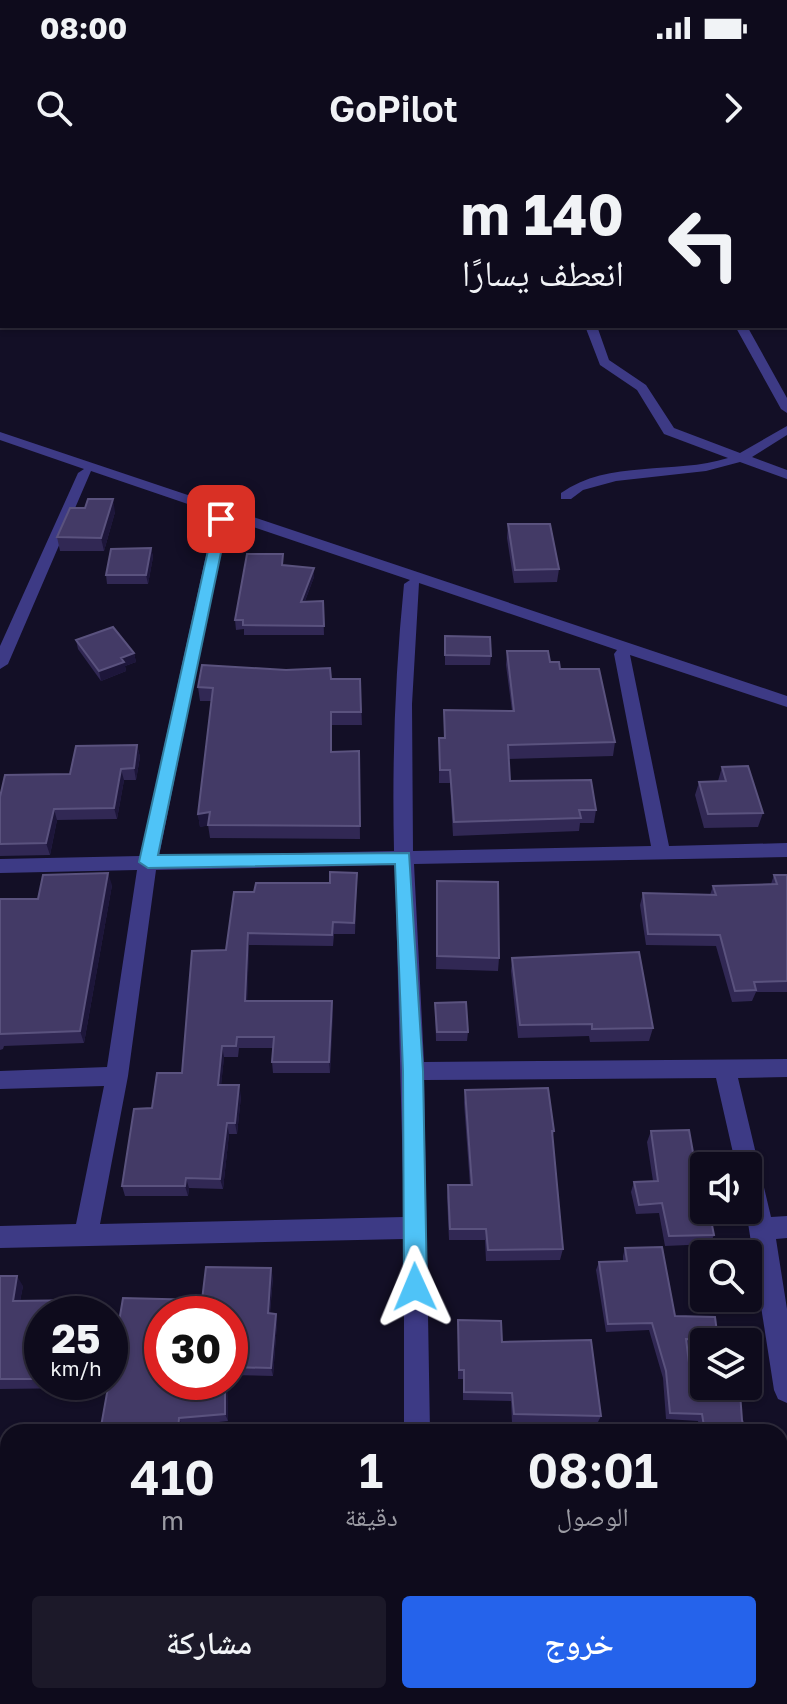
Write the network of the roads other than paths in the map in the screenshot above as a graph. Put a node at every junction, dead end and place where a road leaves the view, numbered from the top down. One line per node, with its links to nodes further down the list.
1 (592, 328): 8 (street)
2 (742, 328): 3 (street)
3 (787, 409)
4 (787, 430): 8 (street)
5 (0, 436): 7 (street)
6 (0, 444): 7 (street)
7 (26, 449): 9 (street); 16 (street)
8 (745, 457): 10 (street); 11 (street)
9 (85, 473): 12 (street); 15 (street)
10 (787, 475)
11 (566, 496)
12 (221, 519): 13 (street); 21 (street)
13 (412, 584): 14 (street); 20 (street)
14 (622, 654): 17 (street); 19 (street)
15 (0, 664)
16 (787, 702)
17 (787, 710)
18 (787, 850): 19 (street)
19 (661, 851): 20 (street)
20 (403, 857): 21 (street); 25 (street)
21 (148, 862): 22 (street); 26 (street)
22 (0, 866)
23 (787, 1068): 24 (street)
24 (725, 1069): 25 (street); 28 (street)
25 (413, 1071): 29 (street)
26 (117, 1076): 27 (street); 30 (street)
27 (0, 1080)
28 (774, 1227): 32 (street)
29 (415, 1228): 30 (street); 33 (street)
30 (86, 1234): 31 (street)
31 (0, 1237)
32 (787, 1390)
33 (417, 1424)

